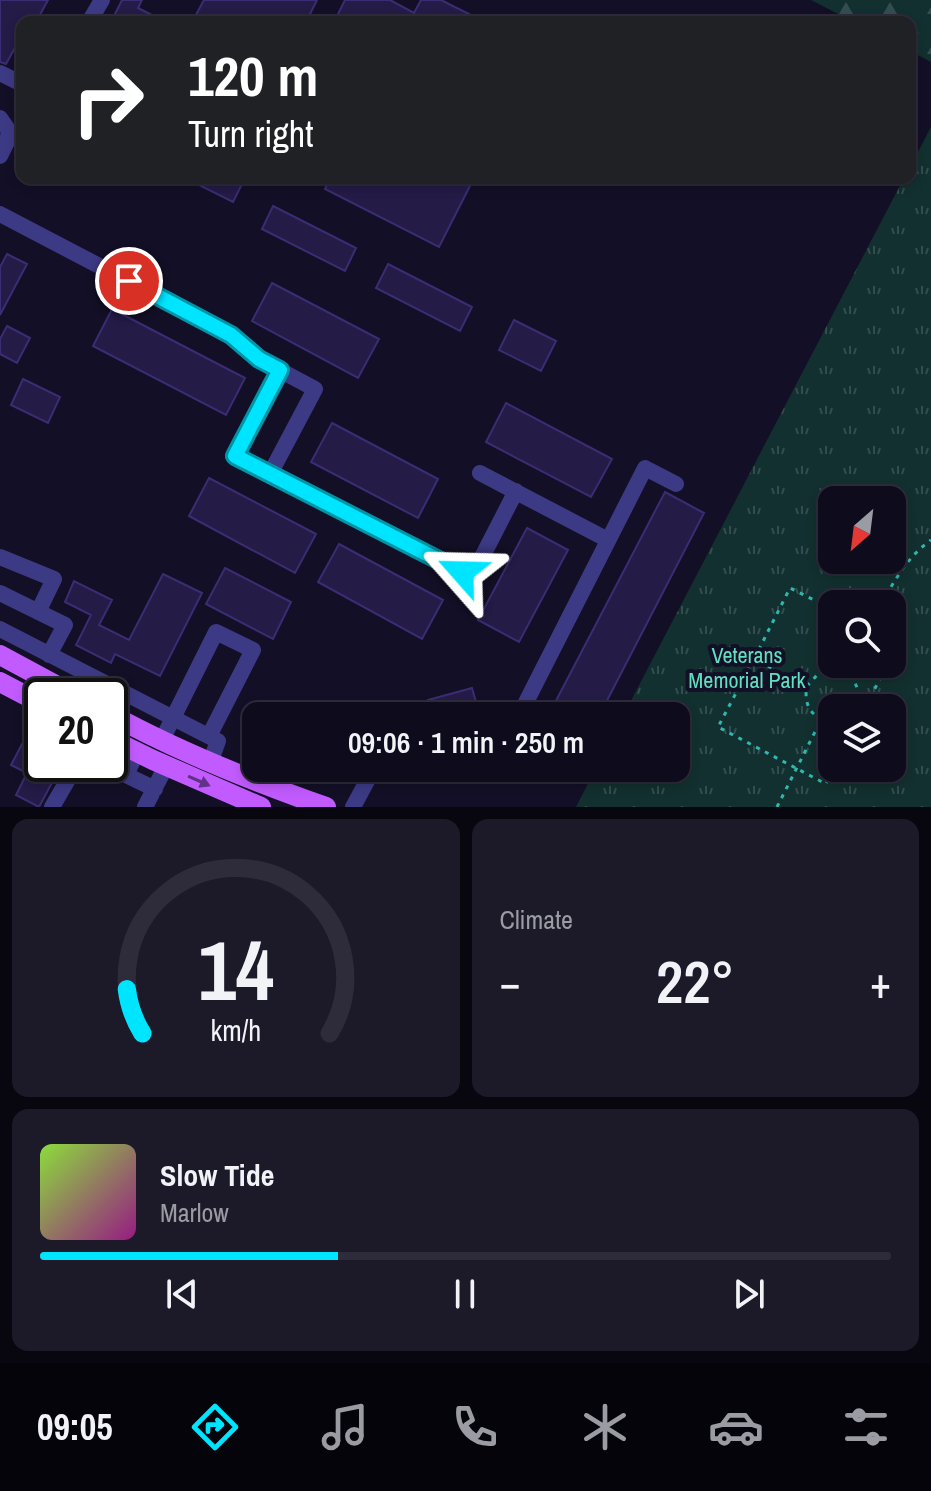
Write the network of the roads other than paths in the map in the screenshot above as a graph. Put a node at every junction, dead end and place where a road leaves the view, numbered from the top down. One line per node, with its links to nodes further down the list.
1 (0, 118): 2 (street)
2 (4, 149)
3 (0, 214): 4 (street)
4 (280, 370): 6 (street); 6 (street)
5 (480, 473): 8 (street)
6 (270, 474): 8 (street)
7 (676, 484): 9 (street)
8 (516, 491): 9 (street)
9 (608, 540): 21 (street)
10 (0, 557): 12 (street)
11 (0, 593): 12 (street)
12 (38, 612): 15 (street)
13 (0, 629): 15 (street)
14 (0, 655): 17 (main road)
15 (49, 655): 16 (street)
16 (80, 670): 18 (street); 22 (street)
17 (42, 678)
18 (77, 678)
19 (0, 682): 20 (main road)
20 (24, 695)
21 (526, 702)
22 (172, 717): 24 (street); 24 (street); 26 (street)
23 (128, 731): 26 (main road)
24 (209, 736): 27 (street)
25 (128, 746): 26 (main road)
26 (154, 755): 27 (main road); 28 (street); 32 (street); 35 (main road, one-way to 35)
27 (210, 763): 36 (main road)
28 (128, 774)
29 (128, 776): 32 (street)
30 (67, 782): 33 (street)
31 (366, 782): 37 (street)
32 (155, 789): 34 (street)
33 (52, 807)
34 (145, 807)
35 (261, 807)
36 (326, 807)
37 (353, 807)

